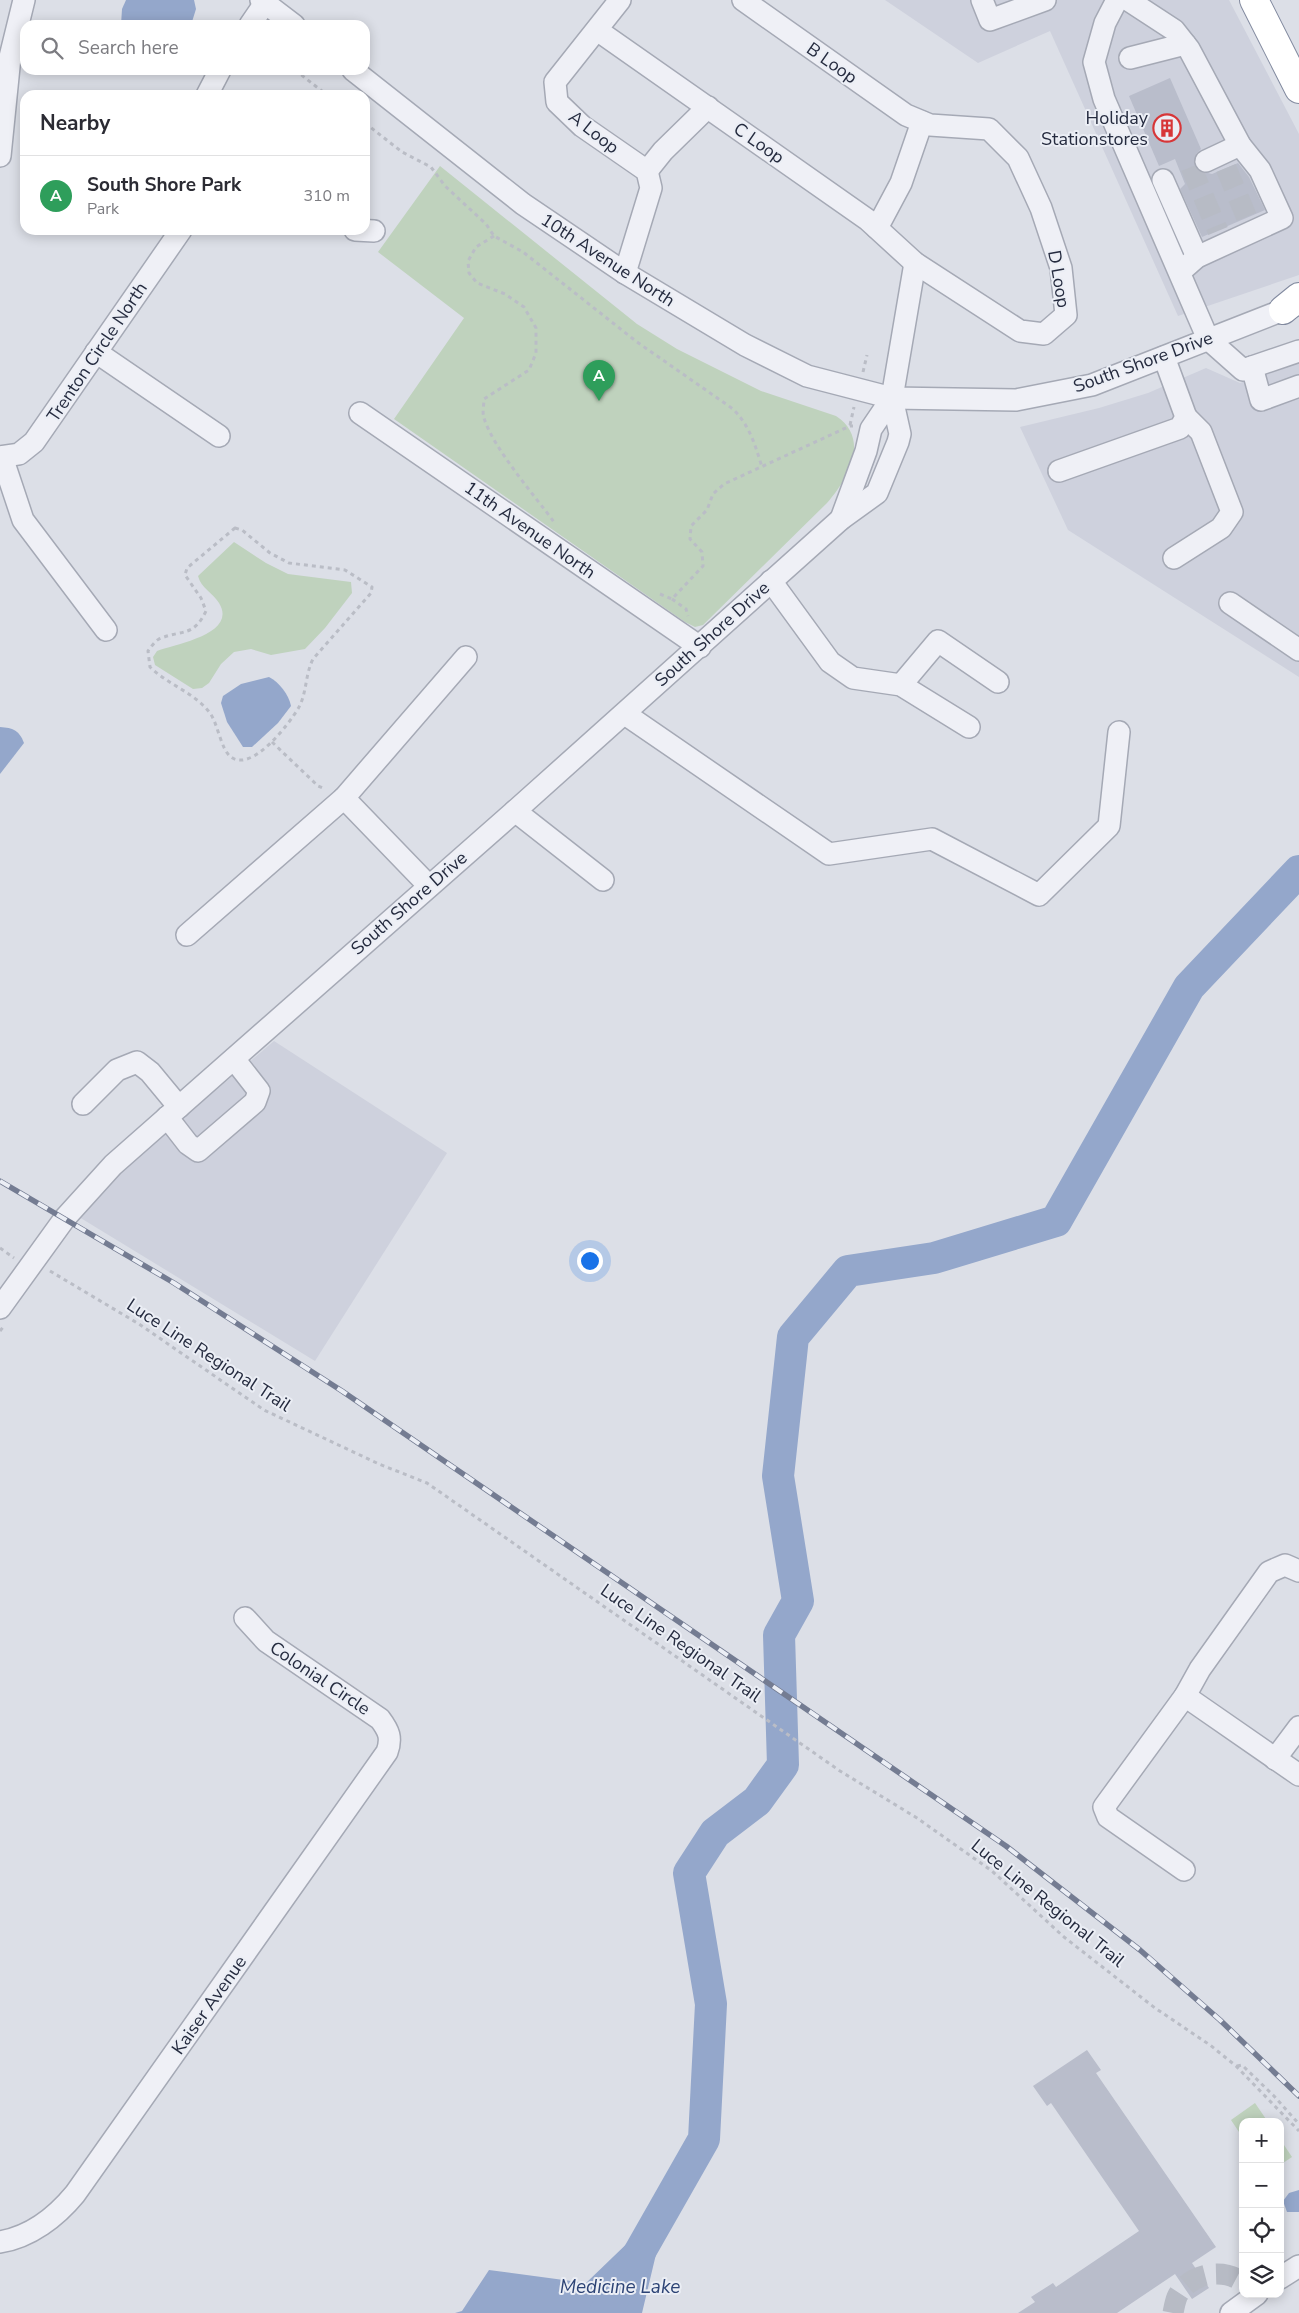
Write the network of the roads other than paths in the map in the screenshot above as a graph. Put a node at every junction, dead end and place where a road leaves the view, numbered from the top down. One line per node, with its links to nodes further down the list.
1 (24, 0): 22 (street)
2 (620, 0): 12 (street, A Loop)
3 (743, 0): 20 (street, B Loop)
4 (982, 0): 5 (street)
5 (1044, 0)
6 (1117, 0): 25 (street)
7 (1128, 0): 13 (street)
8 (1254, 0): 17 (highway)
9 (263, 1): 10 (street); 11 (street)
10 (253, 20)
11 (288, 20)
12 (597, 30): 19 (street, C Loop); 24 (street, A Loop)
13 (1184, 44): 14 (street); 21 (street)
14 (1130, 58)
15 (217, 75): 18 (street)
16 (359, 75): 31 (street, 10th Avenue North)
17 (1299, 89)
18 (210, 90)
19 (708, 107): 24 (street); 26 (street, C Loop)
20 (922, 122): 26 (street); 29 (street, D Loop)
21 (1240, 145): 23 (street); 28 (street)
22 (0, 156)
23 (1218, 161)
24 (647, 171): 31 (street)
25 (1143, 188): 28 (street); 30 (street)
26 (877, 228): 29 (street, C Loop)
27 (178, 235): 35 (street, Trenton Circle North)
28 (1197, 257): 30 (street)
29 (914, 263): 39 (street)
30 (1180, 272): 33 (street)
31 (624, 273): 39 (street, 10th Avenue North)
32 (1295, 305): 33 (street, South Shore Drive)
33 (1208, 339): 36 (street, South Shore Drive); 37 (street)
34 (1299, 351): 37 (street)
35 (96, 352): 42 (street); 43 (street, Trenton Circle North)
36 (1164, 357): 39 (street, South Shore Drive); 41 (street)
37 (1252, 367): 38 (street)
38 (1299, 386)
39 (892, 398): 45 (street, South Shore Drive); 45 (street, South Shore Drive)
40 (360, 413): 50 (street, 11th Avenue North)
41 (1186, 417): 44 (street); 46 (street)
42 (219, 436)
43 (1, 457): 49 (street)
44 (1059, 471)
45 (840, 519): 47 (street, South Shore Drive)
46 (1174, 558)
47 (771, 581): 50 (street, South Shore Drive); 54 (street)
48 (1230, 604): 51 (street)
49 (106, 630)
50 (700, 647): 55 (street, South Shore Drive)
51 (1299, 650)
52 (466, 657): 58 (street)
53 (998, 682): 54 (street)
54 (901, 685): 56 (street)
55 (625, 714): 57 (street); 59 (street, South Shore Drive)
56 (969, 727)
57 (1119, 732)
58 (344, 798): 61 (street); 62 (street)
59 (515, 811): 60 (street); 61 (street, South Shore Drive)
60 (603, 880)
61 (429, 886): 63 (street, South Shore Drive)
62 (187, 935)
63 (234, 1059): 65 (street, South Shore Drive); 65 (street)
64 (83, 1104): 65 (street)
65 (173, 1112): 66 (street, South Shore Drive)
66 (0, 1308)
67 (1299, 1571): 69 (street)
68 (245, 1618): 71 (street, Colonial Circle)
69 (1185, 1696): 72 (street); 74 (street)
70 (1299, 1727): 72 (street)
71 (391, 1740): 75 (street, Kaiser Avenue)
72 (1276, 1759): 73 (street)
73 (1299, 1775)
74 (1184, 1870)
75 (0, 2242)
76 (1299, 2266): 77 (street)
77 (1284, 2275)
78 (1252, 2298): 79 (street)
79 (1231, 2313)

